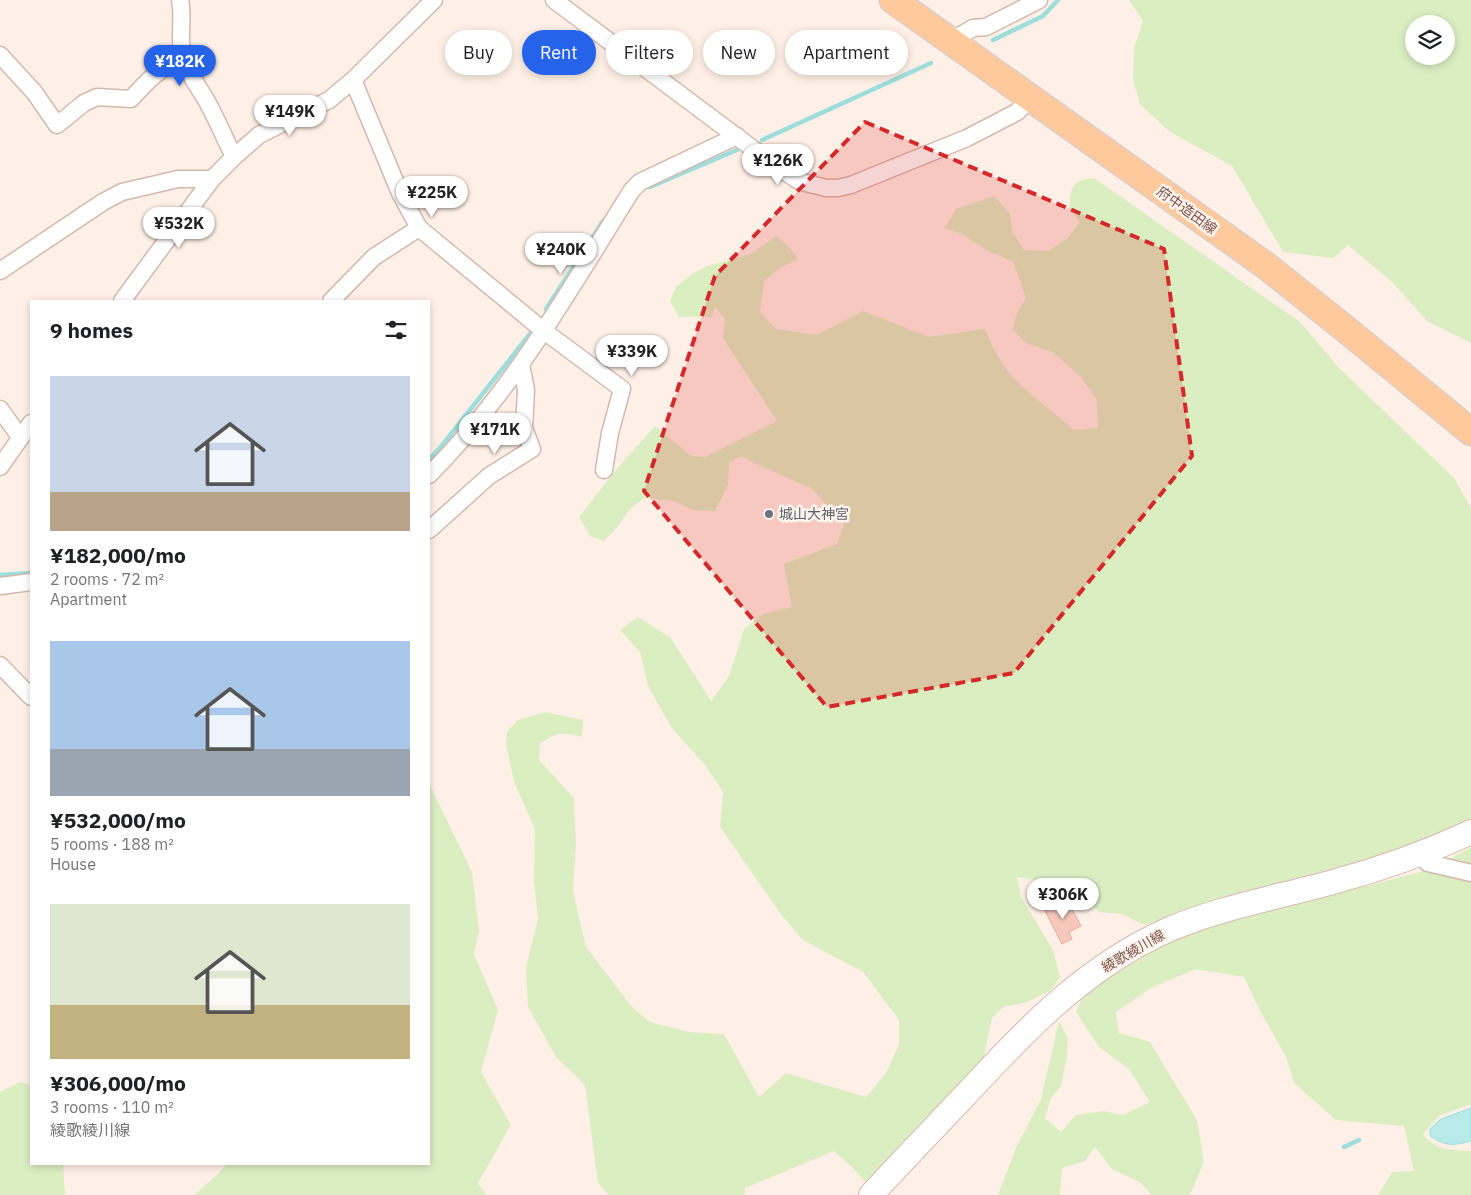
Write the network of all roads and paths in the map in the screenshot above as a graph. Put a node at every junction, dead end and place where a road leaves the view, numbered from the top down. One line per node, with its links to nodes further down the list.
1 (180, 0): 8 (street)
2 (434, 0): 9 (street)
3 (554, 0): 11 (street)
4 (893, 0): 6 (main road, 府中造田線)
5 (1039, 0): 6 (street)
6 (951, 41): 10 (main road, 府中造田線)
7 (0, 55): 8 (street)
8 (183, 57): 12 (street)
9 (353, 80): 12 (street); 14 (street)
10 (1031, 98): 11 (street); 22 (main road, 府中造田線)
11 (737, 136): 18 (street)
12 (234, 157): 13 (street)
13 (212, 179): 15 (street); 16 (street)
14 (419, 228): 17 (street); 18 (street)
15 (0, 271)
16 (123, 300)
17 (333, 300)
18 (544, 331): 19 (street); 25 (street)
19 (521, 364): 26 (street); 27 (street)
20 (0, 408): 23 (street)
21 (30, 424): 23 (street)
22 (1471, 432)
23 (20, 437): 24 (street)
24 (0, 467)
25 (604, 470)
26 (430, 474)
27 (430, 529)
28 (30, 582): 29 (street)
29 (0, 586)
30 (0, 665): 31 (street)
31 (30, 696)
32 (1471, 832): 33 (main road, 綾歌綾川線)
33 (1418, 855): 34 (street); 35 (main road, 綾歌綾川線)
34 (1471, 873)
35 (871, 1195)

